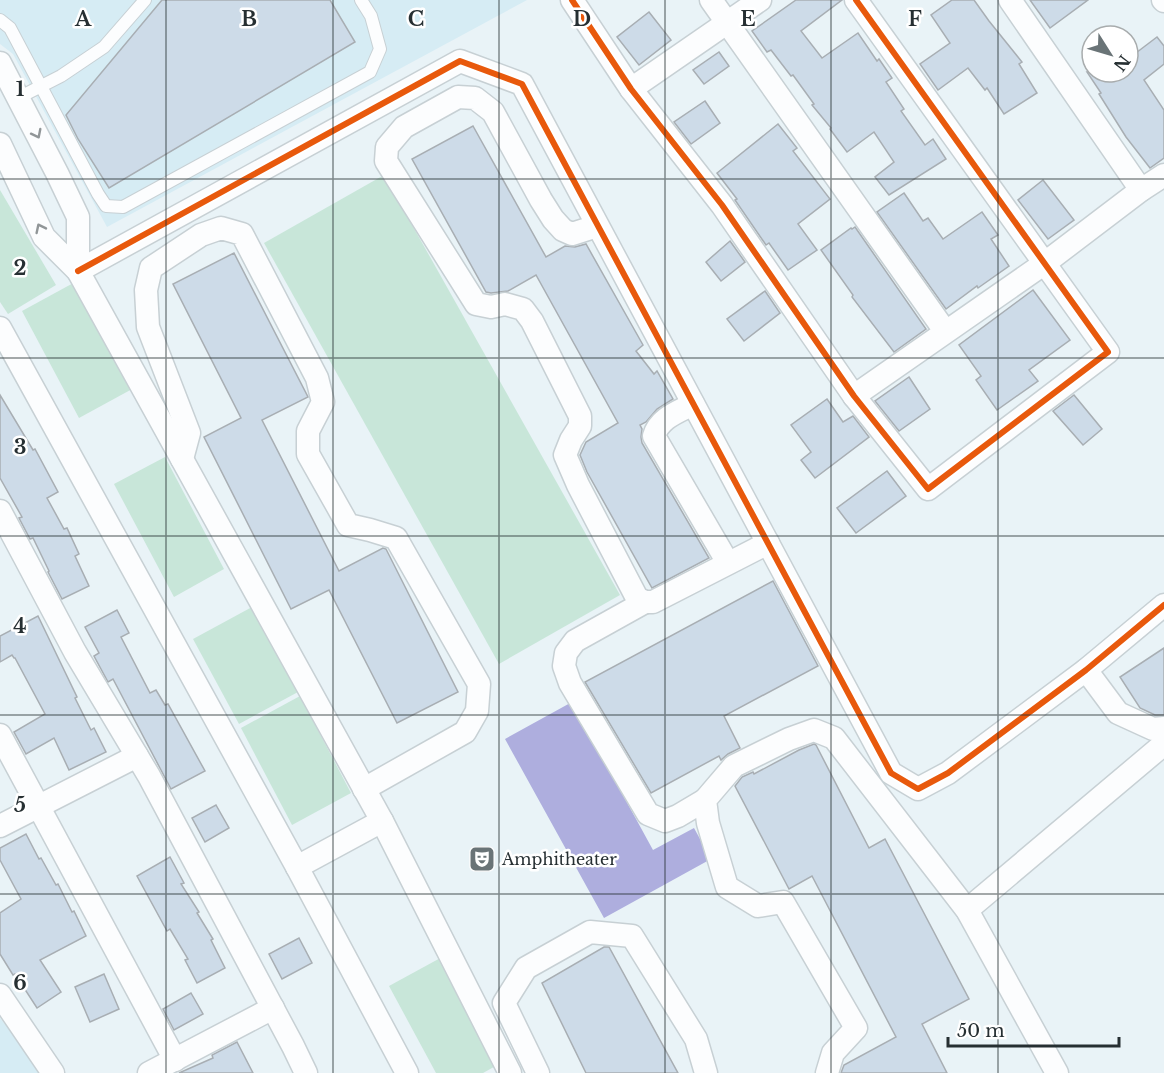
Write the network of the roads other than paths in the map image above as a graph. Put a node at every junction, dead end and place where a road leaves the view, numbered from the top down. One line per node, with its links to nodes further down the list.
1 (145, 0): 11 (lane)
2 (361, 0): 11 (lane)
3 (572, 0): 12 (street)
4 (711, 0): 9 (street)
5 (760, 0): 9 (street)
6 (856, 0): 18 (street)
7 (1010, 0): 16 (street)
8 (0, 20): 11 (lane)
9 (726, 23): 12 (street); 21 (street)
10 (0, 63): 13 (street)
11 (41, 86): 13 (lane)
12 (631, 89): 22 (street)
13 (18, 98): 19 (street, one-way to 19)
14 (0, 144): 19 (street, one-way to 14)
15 (1164, 175): 16 (street)
16 (1141, 190): 18 (street)
17 (597, 226): 19 (street); 23 (street); 28 (street)
18 (1045, 263): 21 (street); 22 (street)
19 (78, 271): 24 (street)
20 (0, 328): 40 (street)
21 (945, 331): 22 (street)
22 (854, 396)
23 (693, 404): 26 (street); 27 (street)
24 (182, 459): 35 (street); 35 (street)
25 (0, 511): 34 (street)
26 (768, 543): 27 (street); 30 (street)
27 (728, 563): 28 (street)
28 (645, 602): 36 (street)
29 (1164, 605): 30 (street)
30 (1086, 670): 31 (street)
31 (1164, 728)
32 (0, 735): 37 (street)
33 (1164, 744): 41 (street)
34 (137, 756): 37 (street); 43 (street)
35 (364, 789): 38 (street)
36 (705, 800): 41 (street); 52 (street)
37 (39, 806): 39 (street); 44 (street)
38 (382, 821): 40 (street); 49 (street)
39 (0, 826)
40 (297, 867): 48 (street)
41 (967, 910): 53 (street)
42 (0, 995): 45 (street)
43 (273, 1008): 44 (street); 47 (street)
44 (175, 1060): 46 (street)
45 (53, 1073)
46 (149, 1073)
47 (306, 1073)
48 (407, 1073)
49 (510, 1073)
50 (538, 1073): 51 (street)
51 (706, 1073)
52 (827, 1073)
53 (1057, 1073)

